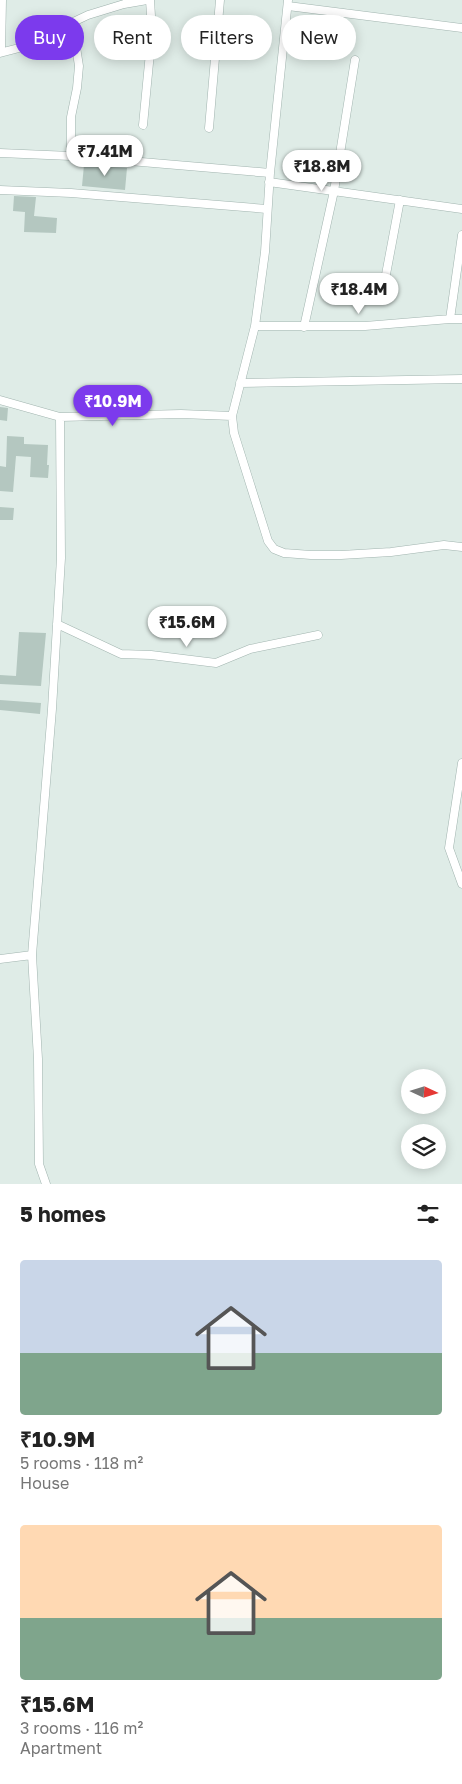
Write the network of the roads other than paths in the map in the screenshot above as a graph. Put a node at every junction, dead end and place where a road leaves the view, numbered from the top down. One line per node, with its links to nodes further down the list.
1 (2, 0): 9 (street)
2 (148, 0): 4 (street); 12 (street)
3 (220, 0): 13 (street)
4 (124, 2): 6 (street)
5 (288, 3): 7 (street); 16 (street)
6 (84, 17)
7 (462, 28)
8 (15, 48): 9 (street)
9 (0, 52)
10 (78, 60): 15 (street)
11 (355, 60): 19 (street)
12 (143, 125)
13 (209, 128)
14 (0, 153): 15 (street)
15 (71, 156): 16 (street)
16 (270, 173): 17 (street)
17 (269, 182): 19 (street); 21 (street)
18 (0, 190): 21 (street)
19 (334, 191): 20 (street); 28 (street)
20 (400, 200): 22 (street); 24 (street)
21 (267, 208): 27 (street)
22 (462, 210)
23 (462, 236): 25 (street)
24 (384, 285)
25 (450, 319): 26 (street); 28 (street)
26 (462, 319)
27 (255, 326): 28 (street); 30 (street)
28 (304, 327)
29 (462, 379): 30 (street)
30 (240, 384): 32 (street)
31 (0, 400): 33 (street)
32 (232, 416): 33 (street); 34 (street)
33 (60, 417): 35 (street)
34 (462, 547)
35 (57, 624): 36 (street); 39 (street)
36 (318, 635)
37 (462, 763): 38 (street)
38 (462, 884)
39 (32, 955): 40 (street); 41 (street)
40 (0, 959)
41 (46, 1184)

